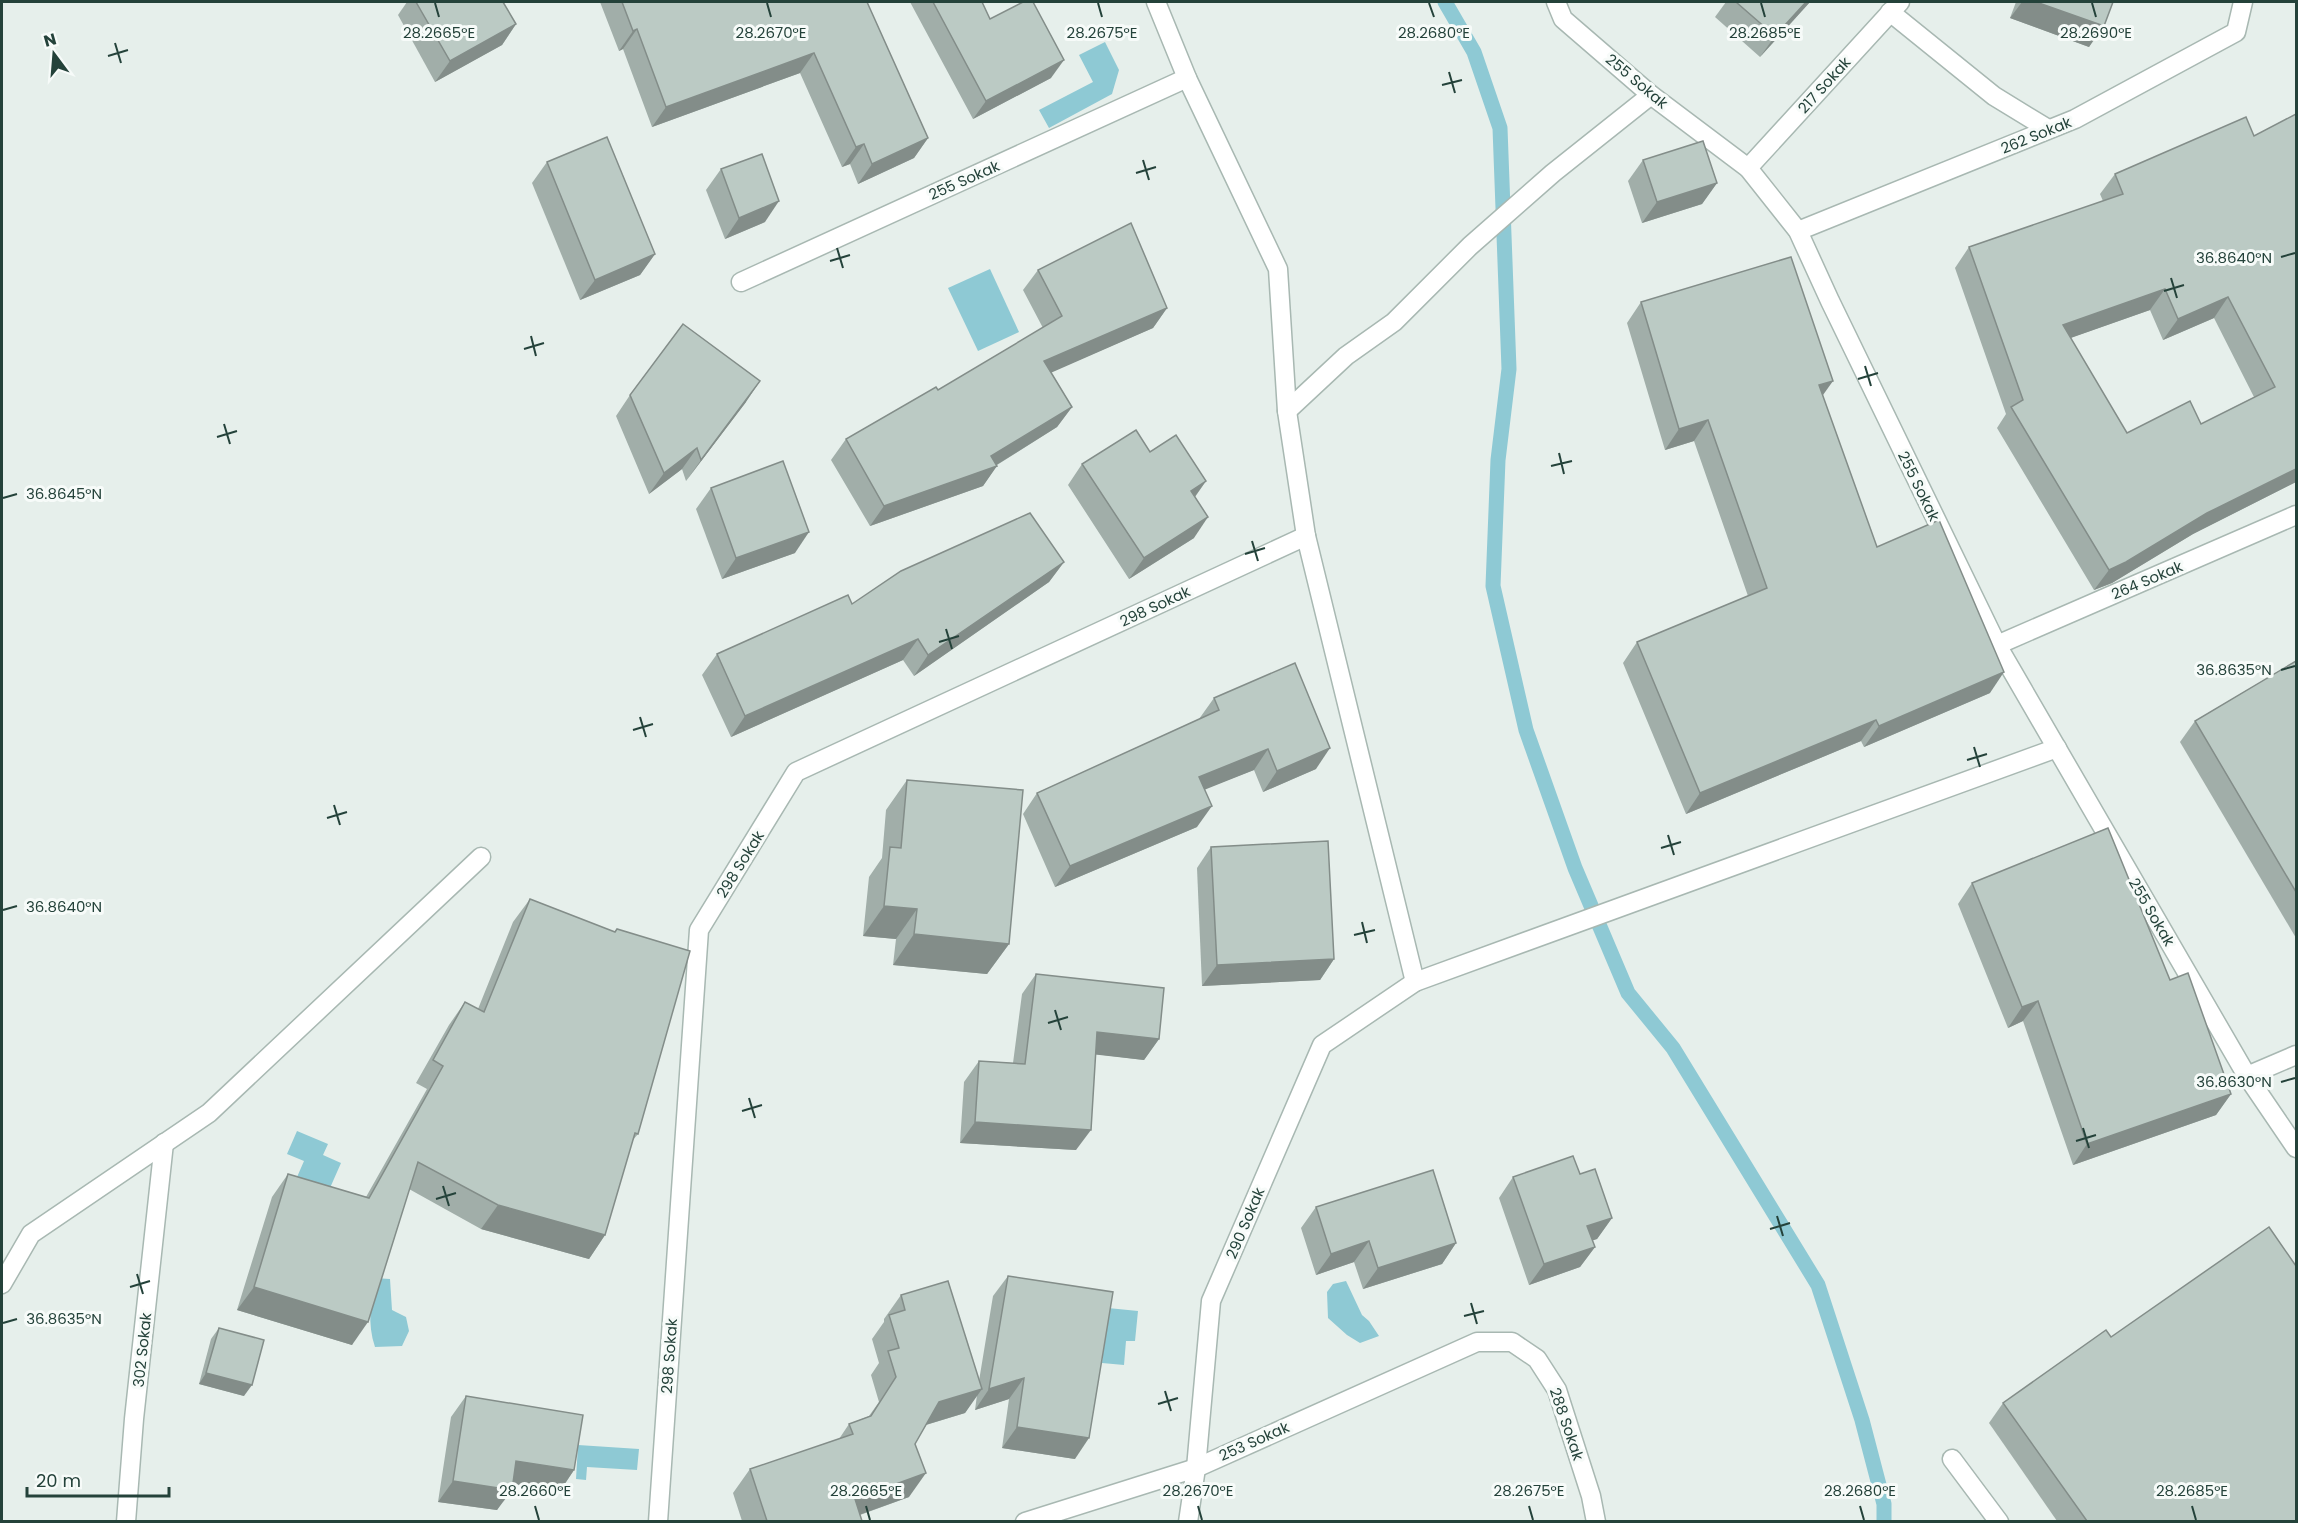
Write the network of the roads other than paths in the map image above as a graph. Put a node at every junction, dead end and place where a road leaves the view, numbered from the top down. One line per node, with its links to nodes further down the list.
1 (1155, 2): 5 (street)
2 (1556, 2): 6 (street, 255 Sokak)
3 (2243, 2): 7 (street, 262 Sokak)
4 (1895, 7): 7 (street); 8 (street, 217 Sokak)
5 (1187, 78): 10 (street, 255 Sokak); 11 (street)
6 (1651, 95): 8 (street, 255 Sokak); 11 (street)
7 (2048, 129): 9 (street, 262 Sokak)
8 (1748, 168): 9 (street, 255 Sokak)
9 (1798, 231): 14 (street, 255 Sokak)
10 (741, 282)
11 (1287, 411): 13 (street)
12 (2296, 515): 14 (street, 264 Sokak)
13 (1306, 536): 17 (street); 27 (street, 298 Sokak)
14 (1997, 645): 15 (street, 255 Sokak)
15 (2057, 748): 17 (street, 290 Sokak); 19 (street, 255 Sokak)
16 (481, 857): 20 (street)
17 (1415, 982): 25 (street, 290 Sokak)
18 (2296, 1056): 19 (street)
19 (2247, 1076): 21 (street, 255 Sokak)
20 (164, 1143): 22 (street); 26 (street, 302 Sokak)
21 (2296, 1148)
22 (2, 1284)
23 (1477, 1342): 25 (street, 253 Sokak); 30 (street, 288 Sokak)
24 (1952, 1459): 31 (street)
25 (1196, 1467): 28 (street, 253 Sokak); 29 (street, 290 Sokak)
26 (126, 1521)
27 (658, 1521)
28 (1025, 1521)
29 (1188, 1521)
30 (1596, 1521)
31 (1999, 1521)

